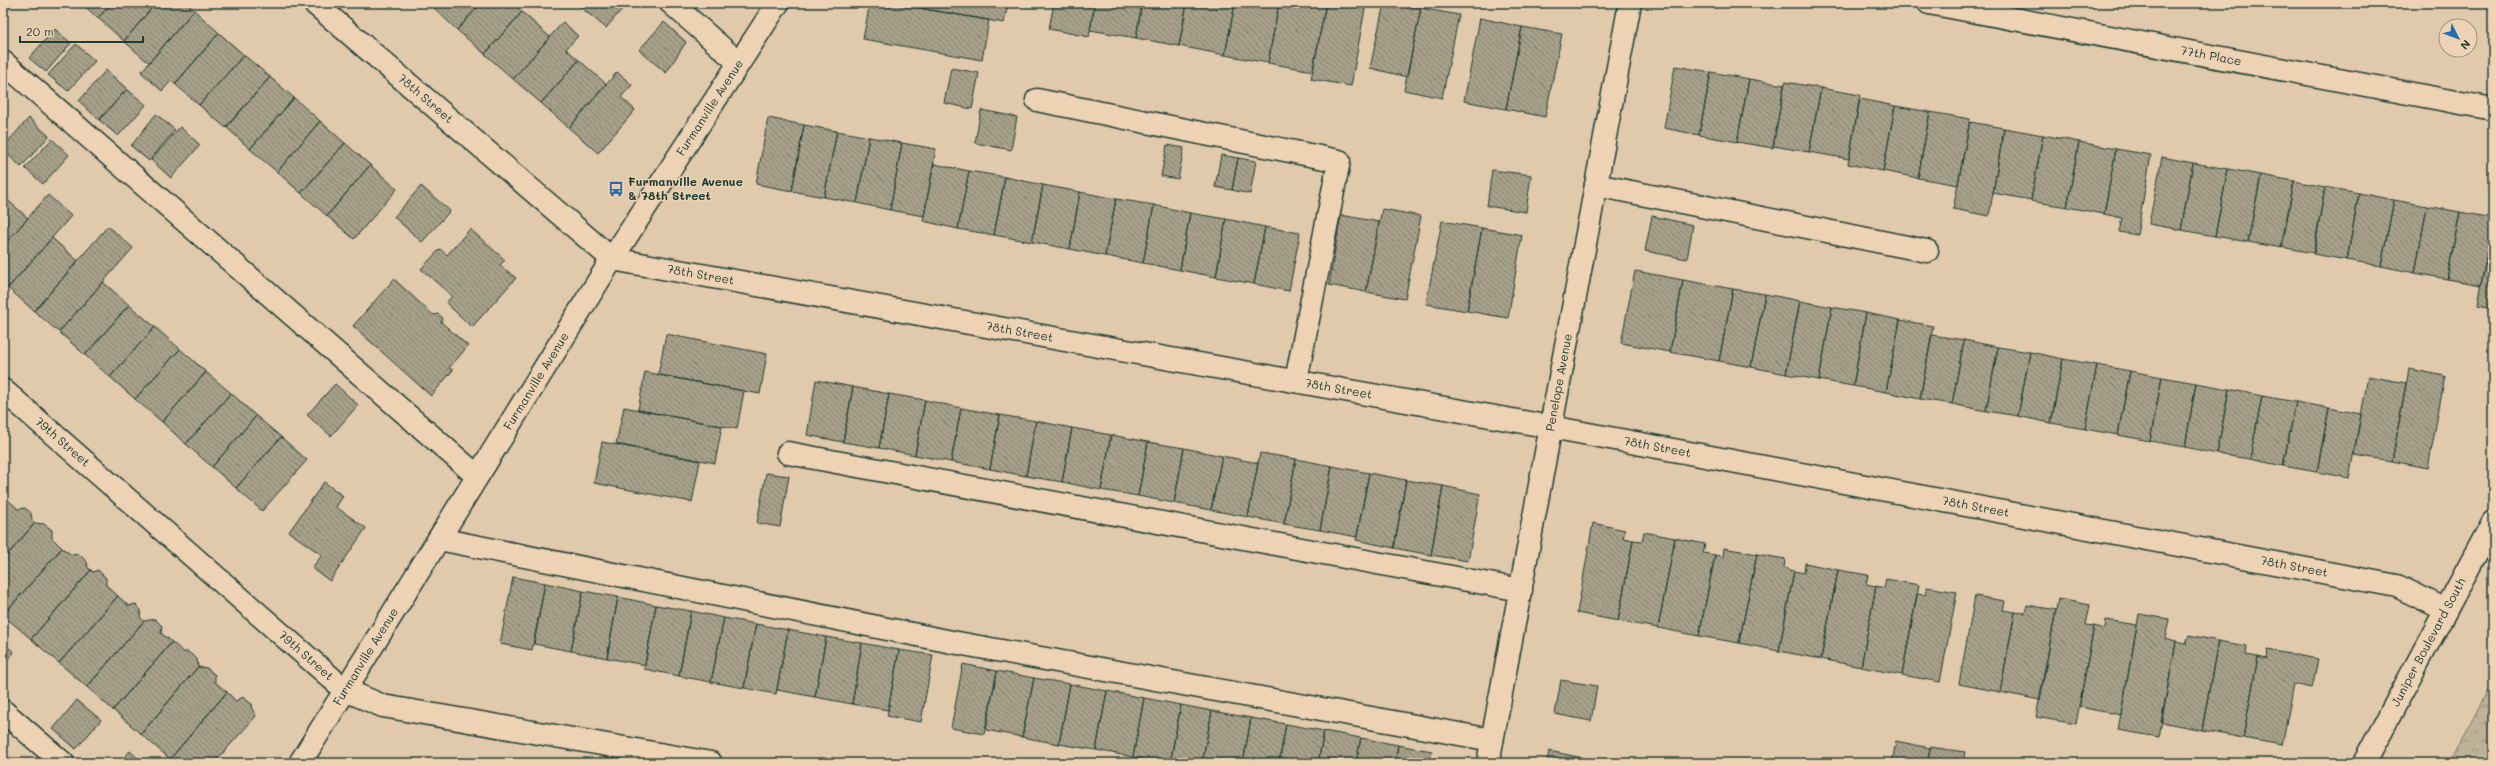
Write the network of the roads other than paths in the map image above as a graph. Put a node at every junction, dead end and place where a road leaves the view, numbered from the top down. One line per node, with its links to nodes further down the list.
1 (314, 3): 12 (street, 78th Street)
2 (672, 3): 7 (street)
3 (778, 3): 7 (street, Furmanville Avenue)
4 (1630, 3): 10 (street, Penelope Avenue)
5 (1929, 3): 9 (street, 77th Place)
6 (3, 62): 17 (street)
7 (739, 63): 12 (street, Furmanville Avenue)
8 (1037, 100): 13 (street)
9 (2493, 109)
10 (1596, 185): 11 (street); 15 (street, Penelope Avenue)
11 (1927, 251)
12 (612, 259): 13 (street, 78th Street); 17 (street, Furmanville Avenue)
13 (1296, 382): 15 (street, 78th Street)
14 (3, 390): 22 (street, 79th Street)
15 (1551, 428): 20 (street, Penelope Avenue); 21 (street, 78th Street)
16 (788, 453): 20 (street)
17 (478, 476): 19 (street, Furmanville Avenue)
18 (2493, 522): 21 (street, Juniper Boulevard South)
19 (439, 539): 22 (street, Furmanville Avenue); 24 (street)
20 (1521, 590): 24 (street, Penelope Avenue)
21 (2446, 610): 29 (street, Juniper Boulevard South)
22 (345, 690): 26 (street, Furmanville Avenue); 27 (street, 79th Street)
23 (3, 711): 25 (street)
24 (1492, 740): 28 (street, Penelope Avenue)
25 (63, 763)
26 (300, 763)
27 (711, 763)
28 (1488, 763)
29 (2364, 763)

